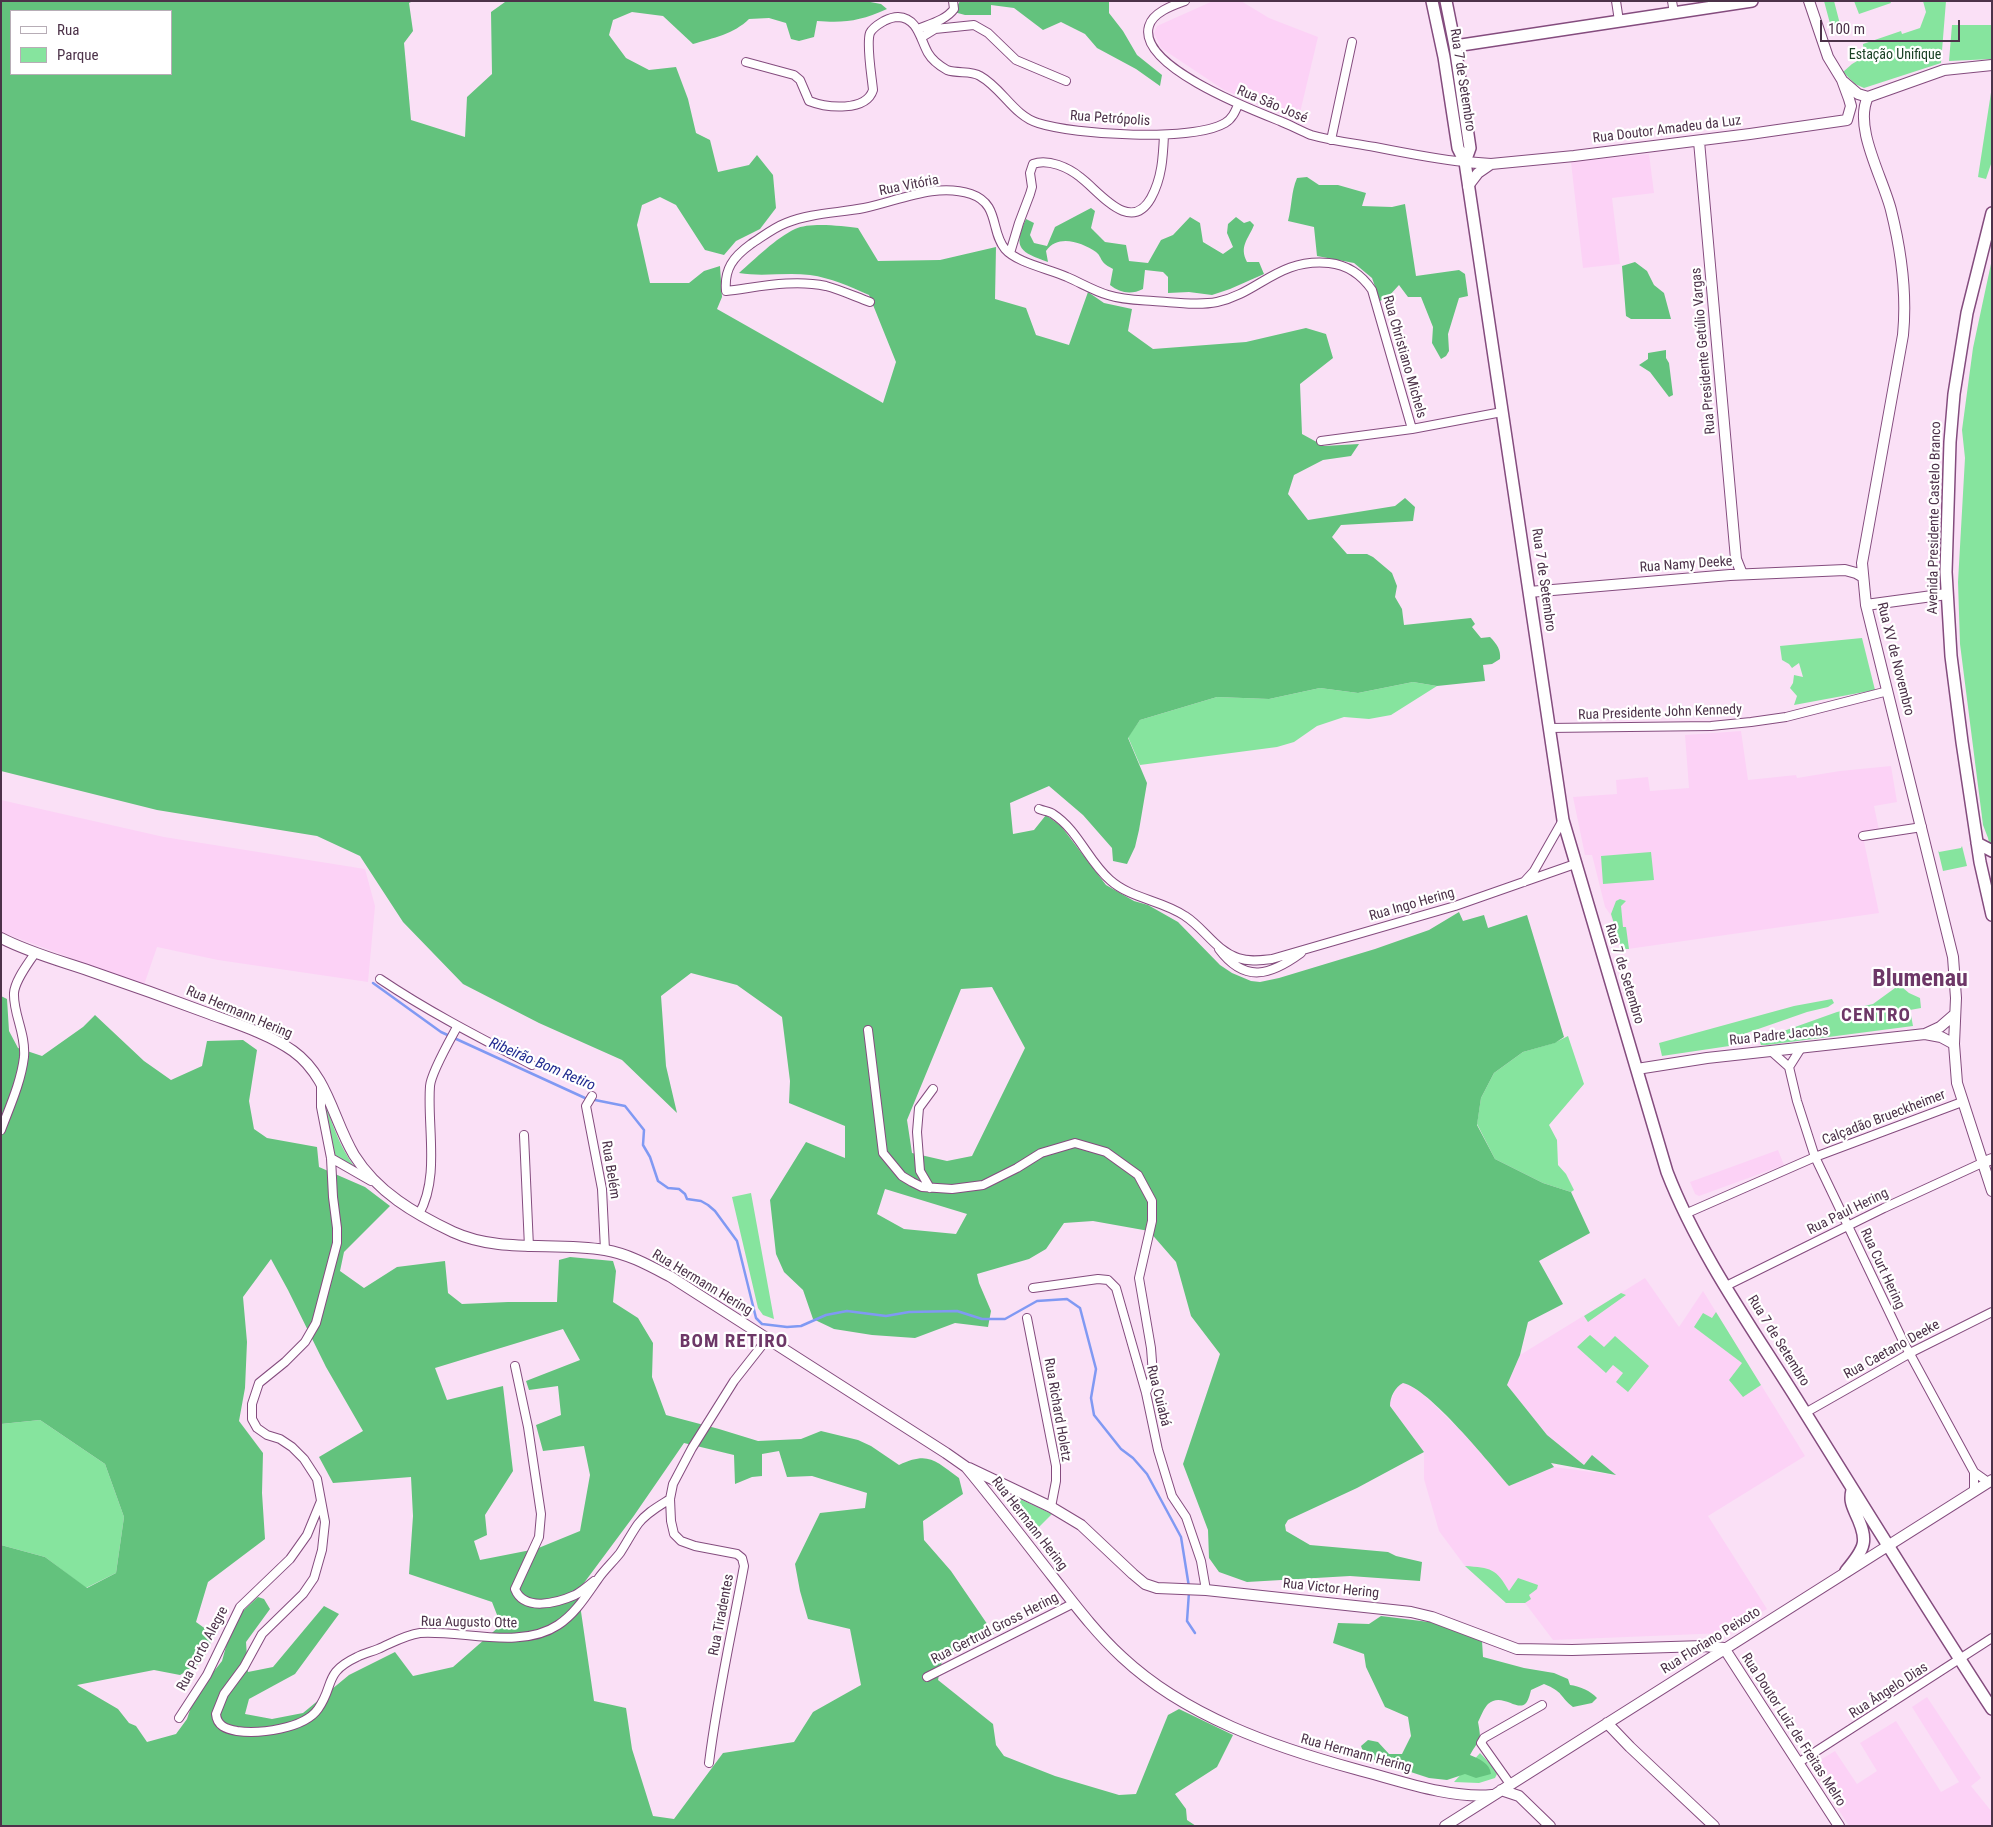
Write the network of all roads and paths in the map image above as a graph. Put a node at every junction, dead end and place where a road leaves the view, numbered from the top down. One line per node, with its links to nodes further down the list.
1 (953, 1): 10 (street)
2 (1185, 1): 18 (street, Rua São José)
3 (1432, 1): 24 (main road, Rua 7 de Setembro)
4 (1446, 1): 12 (main road, Rua 7 de Setembro)
5 (1616, 1): 9 (street)
6 (1752, 1): 8 (main road)
7 (1809, 1): 15 (street)
8 (1673, 7): 9 (main road)
9 (1619, 21): 12 (main road)
10 (920, 33): 13 (street); 16 (street); 21 (street, Rua Petrópolis)
11 (1352, 42): 22 (street)
12 (1455, 46): 24 (main road, Rua 7 de Setembro)
13 (746, 62)
14 (1992, 65): 17 (street)
15 (1842, 80): 17 (street); 19 (street)
16 (1066, 81)
17 (1868, 97): 20 (street, Rua XV de Novembro)
18 (1238, 105): 21 (street, Rua Petrópolis); 22 (street, Rua São José)
19 (1846, 120): 20 (street); 23 (street, Rua Doutor Amadeu da Luz)
20 (1864, 131): 34 (street, Rua XV de Novembro)
21 (1164, 134): 28 (street)
22 (1330, 140): 24 (street, Rua São José)
23 (1700, 141): 25 (street, Rua Doutor Amadeu da Luz); 33 (street, Rua Presidente Getúlio Vargas)
24 (1465, 162): 25 (street, Rua Doutor Amadeu da Luz); 26 (main road, Rua 7 de Setembro)
25 (1491, 164): 26 (street)
26 (1468, 186): 30 (main road, Rua 7 de Setembro)
27 (1992, 213): 40 (main road, Avenida Presidente Castelo Branco)
28 (1010, 253): 29 (street, Rua Vitória); 31 (street, Rua Christiano Michels)
29 (870, 302)
30 (1502, 412): 31 (street, Rua Christiano Michels); 39 (main road, Rua 7 de Setembro)
31 (1412, 429): 32 (street)
32 (1321, 441)
33 (1736, 559): 36 (street, Rua Presidente Getúlio Vargas); 37 (street, Rua Presidente Getúlio Vargas)
34 (1862, 563): 35 (street, Rua Namy Deeke); 38 (street, Rua XV de Novembro)
35 (1845, 570): 36 (street, Rua Namy Deeke); 38 (street, Rua Namy Deeke)
36 (1742, 574): 37 (street, Rua Namy Deeke)
37 (1730, 575): 39 (street, Rua Namy Deeke)
38 (1863, 577): 41 (street, Rua XV de Novembro)
39 (1530, 592): 43 (main road, Rua 7 de Setembro)
40 (1947, 594): 41 (street); 48 (main road, Avenida Presidente Castelo Branco)
41 (1866, 605): 42 (street, Rua XV de Novembro)
42 (1888, 691): 43 (street, Rua Presidente John Kennedy); 46 (street, Rua XV de Novembro)
43 (1549, 728): 45 (main road, Rua 7 de Setembro)
44 (1039, 809): 56 (street, Rua Ingo Hering)
45 (1563, 820): 50 (main road, Rua 7 de Setembro); 52 (street)
46 (1922, 827): 47 (street); 60 (street, Rua XV de Novembro)
47 (1863, 836)
48 (1977, 843): 49 (main road); 53 (main road, Avenida Presidente Castelo Branco)
49 (1992, 851)
50 (1575, 864): 52 (street, Rua Ingo Hering); 69 (main road, Rua 7 de Setembro)
51 (1992, 874): 53 (main road)
52 (1523, 883): 57 (street, Rua Ingo Hering)
53 (1985, 889): 54 (main road, Avenida Presidente Castelo Branco)
54 (1992, 915)
55 (1, 938): 58 (street, Rua Hermann Hering)
56 (1213, 942): 57 (street, Rua Ingo Hering); 57 (street, Rua Ingo Hering)
57 (1307, 949)
58 (35, 953): 70 (street, Rua Hermann Hering); 74 (street)
59 (380, 978): 61 (street)
60 (1955, 1014): 63 (street, Rua Padre Jacobs); 64 (street, Rua XV de Novembro)
61 (457, 1027): 67 (street); 82 (street)
62 (868, 1030): 80 (street)
63 (1925, 1034): 64 (street, Rua Padre Jacobs); 65 (street, Rua Padre Jacobs)
64 (1954, 1044): 73 (street, Rua XV de Novembro)
65 (1801, 1048): 66 (street, Rua Padre Jacobs); 68 (street)
66 (1771, 1051): 68 (street); 69 (street, Rua Padre Jacobs)
67 (532, 1065)
68 (1789, 1068): 76 (street, Rua Curt Hering)
69 (1637, 1069): 83 (main road, Rua 7 de Setembro)
70 (322, 1083): 77 (street, Rua Augusto Otte); 79 (street, Rua Hermann Hering)
71 (933, 1089): 80 (street)
72 (592, 1096): 86 (street, Rua Belém)
73 (1962, 1102): 76 (street, Calçadão Brueckheimer); 78 (street, Rua XV de Novembro)
74 (1, 1130)
75 (524, 1135): 85 (street)
76 (1815, 1157): 83 (street, Calçadão Brueckheimer); 84 (street, Rua Curt Hering)
77 (331, 1158): 79 (street); 102 (street, Rua Augusto Otte)
78 (1987, 1161): 81 (street, Rua XV de Novembro); 84 (street, Rua Paul Hering)
79 (376, 1184): 82 (street, Rua Hermann Hering)
80 (930, 1188): 94 (street)
81 (1992, 1192)
82 (419, 1214): 85 (street, Rua Hermann Hering)
83 (1685, 1214): 87 (main road, Rua 7 de Setembro)
84 (1848, 1226): 87 (street, Rua Paul Hering); 92 (street, Rua Curt Hering)
85 (529, 1247): 86 (street, Rua Hermann Hering)
86 (605, 1250): 91 (street, Rua Hermann Hering)
87 (1726, 1286): 95 (main road, Rua 7 de Setembro)
88 (1033, 1288): 94 (street, Rua Cuiabá)
89 (1992, 1312): 92 (street, Rua Caetano Deeke)
90 (1027, 1318): 105 (street, Rua Richard Holetz)
91 (767, 1338): 96 (street, Rua Hermann Hering); 103 (street, Rua Tiradentes)
92 (1909, 1354): 95 (street, Rua Caetano Deeke); 97 (street, Rua Curt Hering)
93 (515, 1366): 108 (street)
94 (1146, 1393): 109 (street, Rua Cuiabá)
95 (1805, 1413): 100 (main road, Rua 7 de Setembro)
96 (966, 1467): 99 (street, Rua Victor Hering); 104 (street, Rua Hermann Hering)
97 (1974, 1472): 98 (street, Rua Curt Hering); 101 (street, Rua Curt Hering)
98 (1990, 1481): 101 (street, Rua Floriano Peixoto)
99 (1013, 1489): 104 (street); 105 (street, Rua Victor Hering)
100 (1852, 1490): 106 (main road, Rua 7 de Setembro); 107 (main road)
101 (1974, 1492): 106 (street, Rua Floriano Peixoto)
102 (322, 1498): 108 (street, Rua Augusto Otte); 117 (street, Rua Porto Alegre)
103 (670, 1499): 108 (street, Rua Augusto Otte); 120 (street, Rua Tiradentes)
104 (997, 1504): 110 (street, Rua Hermann Hering)
105 (1051, 1507): 109 (street, Rua Victor Hering)
106 (1888, 1546): 107 (street, Rua Floriano Peixoto); 113 (main road, Rua 7 de Setembro)
107 (1846, 1572): 112 (street, Rua Floriano Peixoto)
108 (599, 1577)
109 (1206, 1590): 112 (street, Rua Victor Hering)
110 (1074, 1603): 114 (street, Rua Gertrud Gross Hering); 122 (street, Rua Hermann Hering)
111 (1992, 1638): 113 (street, Rua Ângelo Dias)
112 (1724, 1648): 118 (street, Rua Floriano Peixoto); 119 (street, Rua Doutor Luiz de Freitas Melro)
113 (1960, 1660): 116 (main road, Rua 7 de Setembro); 119 (street, Rua Ângelo Dias)
114 (928, 1678)
115 (1542, 1705): 122 (street)
116 (1992, 1709)
117 (179, 1718)
118 (1607, 1723): 121 (street, Rua Floriano Peixoto); 126 (street)
119 (1798, 1763): 127 (street, Rua Doutor Luiz de Freitas Melro)
120 (710, 1764)
121 (1526, 1774): 122 (street, Rua Floriano Peixoto); 123 (street)
122 (1501, 1790): 123 (street); 124 (street, Rua Floriano Peixoto)
123 (1520, 1796): 125 (street)
124 (1445, 1826)
125 (1550, 1826)
126 (1714, 1826)
127 (1839, 1826)

